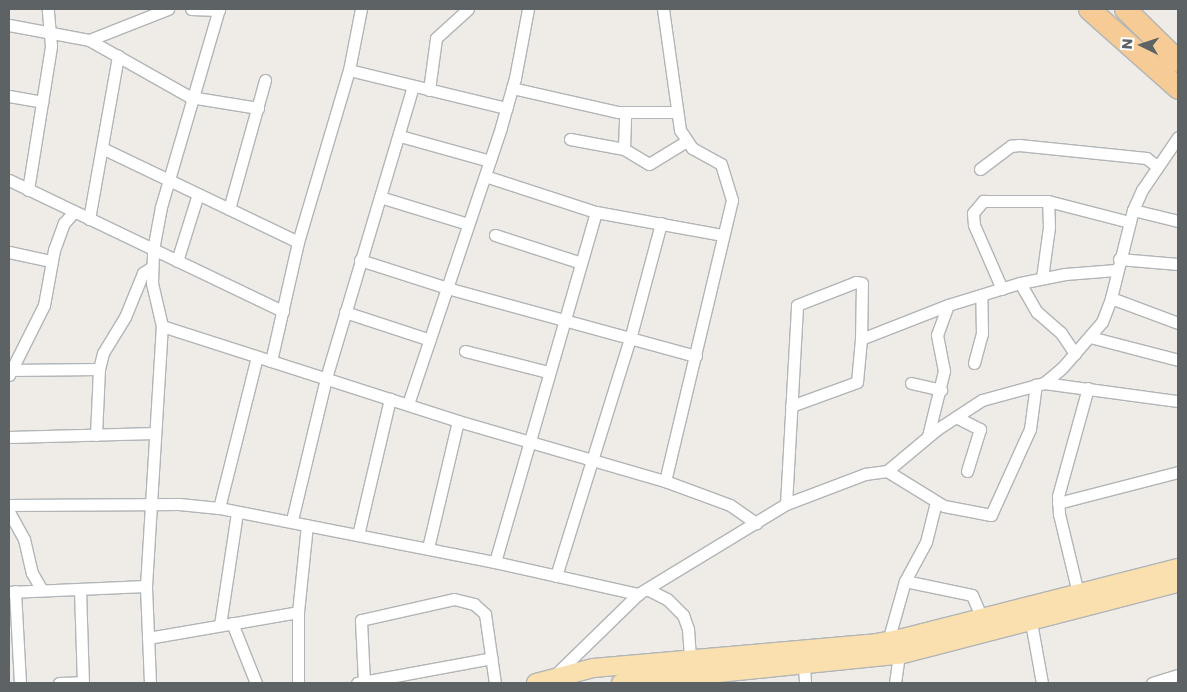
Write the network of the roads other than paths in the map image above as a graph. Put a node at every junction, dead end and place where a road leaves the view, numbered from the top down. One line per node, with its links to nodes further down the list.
1 (48, 9): 12 (street)
2 (164, 9): 13 (street)
3 (191, 9): 10 (street)
4 (361, 9): 16 (street)
5 (468, 9): 21 (street)
6 (528, 9): 19 (street)
7 (663, 9): 27 (street)
8 (1089, 9): 20 (highway)
9 (1125, 9): 15 (highway)
10 (219, 10): 23 (street)
11 (9, 25): 12 (street)
12 (50, 32): 13 (street); 24 (street)
13 (89, 40): 14 (street)
14 (118, 56): 23 (street); 33 (street)
15 (1178, 62)
16 (349, 70): 18 (street); 55 (street)
17 (266, 80): 25 (street)
18 (413, 87): 21 (street); 29 (street)
19 (512, 88): 26 (street); 28 (street)
20 (1178, 88)
21 (429, 90): 26 (street)
22 (9, 96): 24 (street)
23 (195, 99): 25 (street); 40 (street)
24 (42, 102): 41 (street)
25 (258, 108): 45 (street)
26 (506, 108): 35 (street)
27 (676, 112): 28 (street); 32 (street)
28 (625, 113): 34 (street)
29 (400, 136): 35 (street); 43 (street)
30 (1178, 137): 36 (street)
31 (570, 139): 34 (street)
32 (685, 142): 34 (street); 54 (street)
33 (102, 148): 40 (street); 49 (street)
34 (624, 149)
35 (490, 161): 38 (street)
36 (1157, 166): 37 (street); 48 (street)
37 (980, 170)
38 (484, 176): 47 (street); 51 (street)
39 (9, 180): 41 (street)
40 (170, 180): 42 (street); 56 (street)
41 (28, 190): 46 (street)
42 (198, 194): 45 (street); 60 (street)
43 (380, 197): 51 (street); 58 (street)
44 (1048, 201): 48 (street); 65 (street); 68 (street)
45 (229, 209): 55 (street)
46 (74, 212): 49 (street); 59 (street)
47 (596, 212): 52 (street); 61 (street)
48 (1131, 216): 50 (street); 63 (street)
49 (90, 220): 56 (street)
50 (1178, 221)
51 (468, 224): 67 (street)
52 (661, 224): 54 (street); 78 (street)
53 (495, 235): 61 (street)
54 (723, 235): 83 (street)
55 (298, 242): 72 (street)
56 (153, 250): 60 (street); 64 (street)
57 (9, 252): 59 (street)
58 (360, 260): 67 (street); 73 (street)
59 (51, 261): 89 (street)
60 (177, 261): 72 (street)
61 (581, 263): 74 (street)
62 (1178, 264): 63 (street)
63 (1117, 265): 65 (street); 70 (street)
64 (152, 267): 76 (street); 88 (street)
65 (1042, 278): 66 (street)
66 (1020, 283): 68 (street); 82 (street)
67 (447, 288): 74 (street); 80 (street)
68 (1002, 289): 69 (street)
69 (981, 295): 71 (street); 87 (street)
70 (1111, 298): 75 (street); 77 (street)
71 (948, 305): 79 (street); 95 (street)
72 (282, 311): 86 (street)
73 (345, 312): 80 (street); 91 (street)
74 (564, 320): 78 (street); 90 (street)
75 (1178, 322)
76 (162, 326): 84 (street); 102 (street)
77 (1090, 337): 82 (street); 85 (street)
78 (630, 339): 83 (street); 107 (street)
79 (861, 339): 99 (street); 99 (street)
80 (430, 340): 98 (street)
81 (465, 351): 90 (street)
82 (1075, 354): 93 (street)
83 (696, 356): 111 (street)
84 (257, 357): 86 (street); 117 (street)
85 (1178, 360)
86 (271, 361): 91 (street)
87 (974, 363)
88 (99, 369): 89 (street); 103 (street)
89 (9, 371)
90 (548, 372): 106 (street)
91 (326, 378): 96 (street); 120 (street)
92 (911, 383): 95 (street)
93 (1040, 383): 94 (street); 100 (street); 112 (street)
94 (1088, 388): 97 (street); 113 (street)
95 (941, 390): 105 (street)
96 (390, 398): 98 (street); 123 (street)
97 (1178, 400)
98 (408, 404): 101 (street)
99 (791, 406): 115 (street)
100 (956, 417): 105 (street); 109 (street)
101 (458, 421): 106 (street); 124 (street)
102 (155, 433): 103 (street); 114 (street)
103 (96, 435): 104 (street)
104 (9, 437)
105 (927, 438): 108 (street)
106 (528, 440): 107 (street); 125 (street)
107 (592, 459): 111 (street); 127 (street)
108 (887, 471): 112 (street); 115 (street)
109 (967, 471)
110 (1178, 472): 113 (street)
111 (665, 481): 121 (street)
112 (936, 502): 128 (street)
113 (1058, 502): 135 (street)
114 (149, 504): 116 (street); 117 (street); 130 (street)
115 (786, 504): 121 (street)
116 (9, 505)
117 (219, 508): 119 (street)
118 (9, 512): 132 (street)
119 (237, 513): 120 (street); 139 (street)
120 (292, 520): 122 (street)
121 (756, 523): 133 (street)
122 (307, 525): 123 (street); 136 (street)
123 (358, 535): 124 (street)
124 (428, 548): 125 (street)
125 (495, 562): 127 (street)
126 (1178, 568): 135 (main road)
127 (556, 576): 133 (street)
128 (905, 581): 137 (street); 141 (street)
129 (1178, 584): 138 (main road)
130 (146, 586): 131 (street); 140 (street)
131 (80, 589): 132 (street); 149 (street)
132 (42, 590): 134 (street)
133 (642, 591): 144 (street); 148 (street)
134 (12, 592): 150 (street)
135 (1078, 593): 137 (main road)
136 (298, 612): 139 (street); 154 (street)
137 (982, 618): 141 (main road)
138 (1031, 622): 142 (main road); 160 (street)
139 (226, 624): 140 (street); 153 (street)
140 (148, 638): 152 (street)
141 (888, 641): 144 (main road)
142 (899, 655): 145 (main road); 159 (street)
143 (492, 658): 147 (street); 155 (street); 156 (street)
144 (690, 659): 148 (main road)
145 (804, 675): 158 (main road)
146 (1178, 675): 161 (street)
147 (395, 680): 155 (street)
148 (550, 680): 157 (main road)
149 (83, 682): 151 (street)
150 (20, 683)
151 (59, 683)
152 (150, 683)
153 (256, 683)
154 (298, 683)
155 (360, 683)
156 (495, 683)
157 (536, 683)
158 (621, 683)
159 (896, 683)
160 (1042, 683)
161 (1152, 683)

